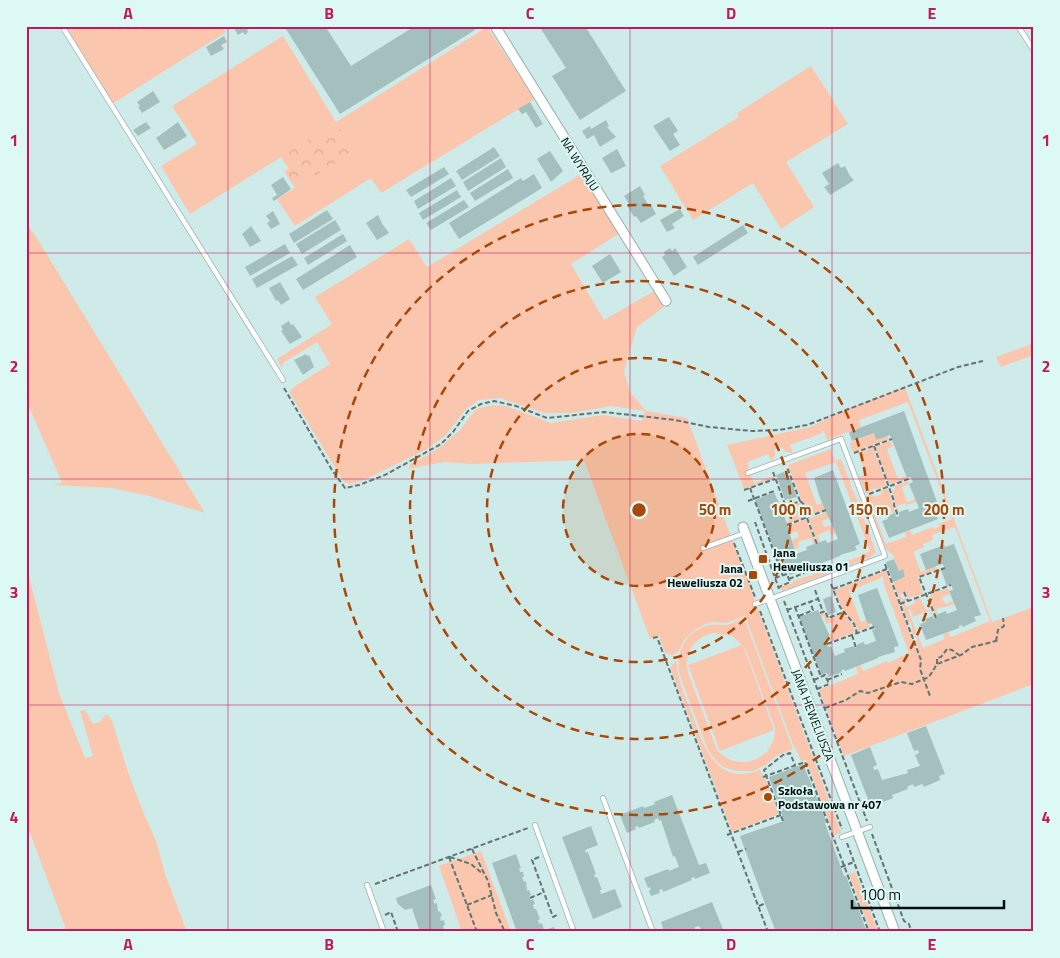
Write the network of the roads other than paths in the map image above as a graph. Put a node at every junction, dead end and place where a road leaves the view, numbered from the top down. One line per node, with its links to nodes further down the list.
1 (62, 26): 6 (lane)
2 (495, 26): 5 (street, NA WYRAJU)
3 (1018, 26): 4 (lane)
4 (1034, 51)
5 (666, 301)
6 (283, 380)
7 (748, 473): 10 (lane)
8 (744, 530): 9 (lane); 10 (street, JANA HEWELIUSZA)
9 (703, 548)
10 (770, 599): 11 (lane); 15 (street, JANA HEWELIUSZA)
11 (756, 604)
12 (603, 798): 20 (lane)
13 (535, 825): 19 (lane)
14 (869, 827): 15 (lane)
15 (857, 832): 16 (lane); 21 (street, JANA HEWELIUSZA)
16 (844, 837)
17 (368, 886): 18 (lane)
18 (384, 932)
19 (574, 932)
20 (653, 932)
21 (895, 932)

